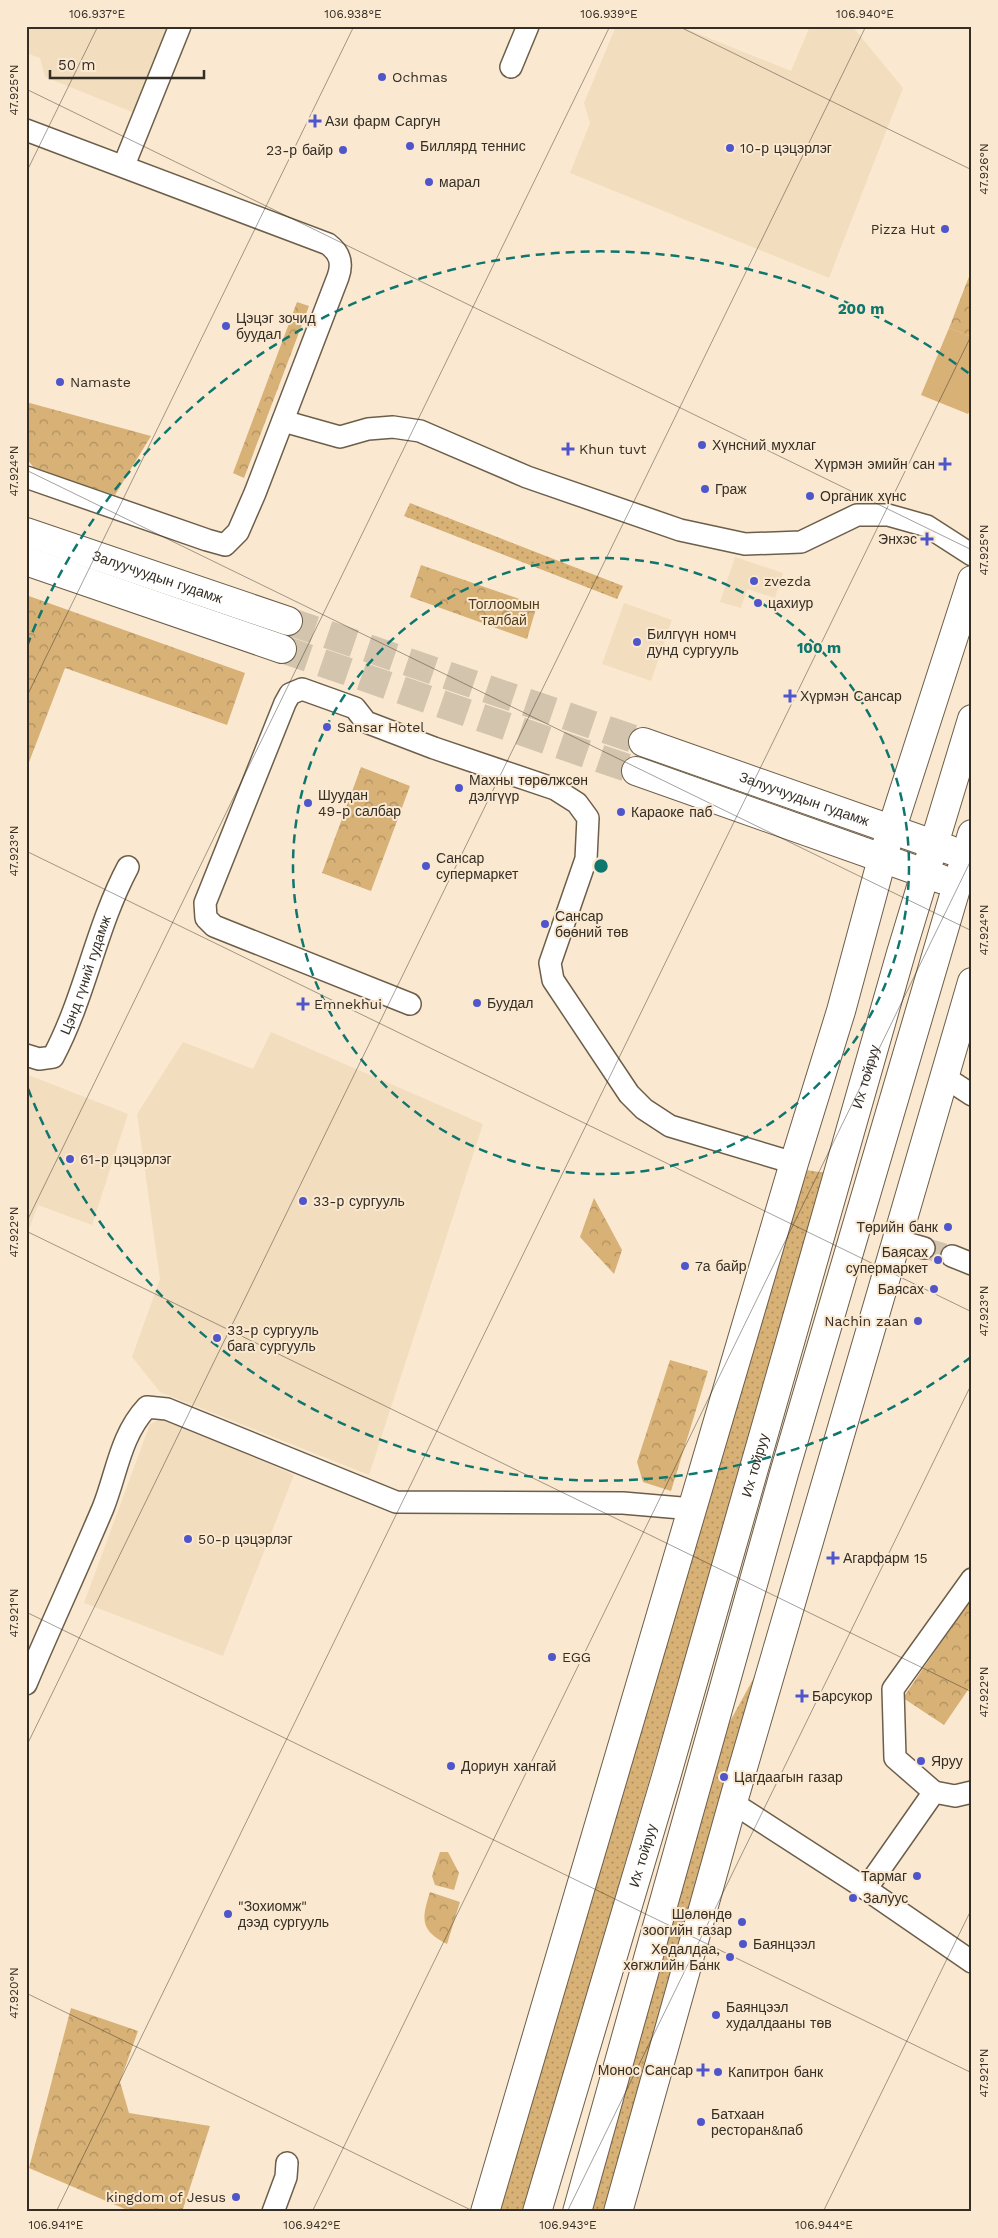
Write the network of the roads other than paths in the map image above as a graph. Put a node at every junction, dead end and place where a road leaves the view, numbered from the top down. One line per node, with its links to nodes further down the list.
1 (180, 26): 5 (street)
2 (528, 26): 3 (street)
3 (511, 68)
4 (26, 130): 5 (street)
5 (124, 165): 6 (street)
6 (283, 421): 7 (street); 9 (street)
7 (26, 477)
8 (26, 532): 12 (main road, Залуучуудын гудамж)
9 (972, 556)
10 (26, 560): 13 (main road, Залуучуудын гудамж)
11 (972, 580): 17 (main road)
12 (288, 620)
13 (282, 649)
14 (972, 718): 18 (main road, Их тойруу)
15 (643, 742): 17 (main road, Залуучуудын гудамж)
16 (636, 771): 20 (main road)
17 (891, 830): 18 (main road, Залуучуудын гудамж); 20 (main road)
18 (933, 845): 19 (main road, Залуучуудын гудамж); 22 (main road, Их тойруу)
19 (968, 845): 23 (main road)
20 (882, 859): 22 (main road); 29 (main road)
21 (128, 867): 26 (street, Цэнд гүний гудамж)
22 (925, 874): 23 (main road); 45 (main road, Их тойруу)
23 (956, 884): 46 (main road)
24 (972, 982): 27 (main road)
25 (410, 1004): 29 (street)
26 (26, 1055)
27 (943, 1076): 28 (street); 30 (main road)
28 (972, 1095)
29 (794, 1163): 34 (main road)
30 (896, 1240): 31 (street); 39 (main road)
31 (924, 1248)
32 (952, 1256): 33 (street)
33 (972, 1264)
34 (693, 1509): 36 (street); 44 (main road)
35 (972, 1579): 37 (street)
36 (26, 1684)
37 (934, 1792): 38 (street); 40 (street)
38 (972, 1792)
39 (733, 1803): 40 (street); 47 (main road)
40 (866, 1889): 41 (street)
41 (972, 1962)
42 (287, 2164): 43 (street)
43 (273, 2212)
44 (484, 2212)
45 (537, 2212)
46 (577, 2212)
47 (618, 2212)

